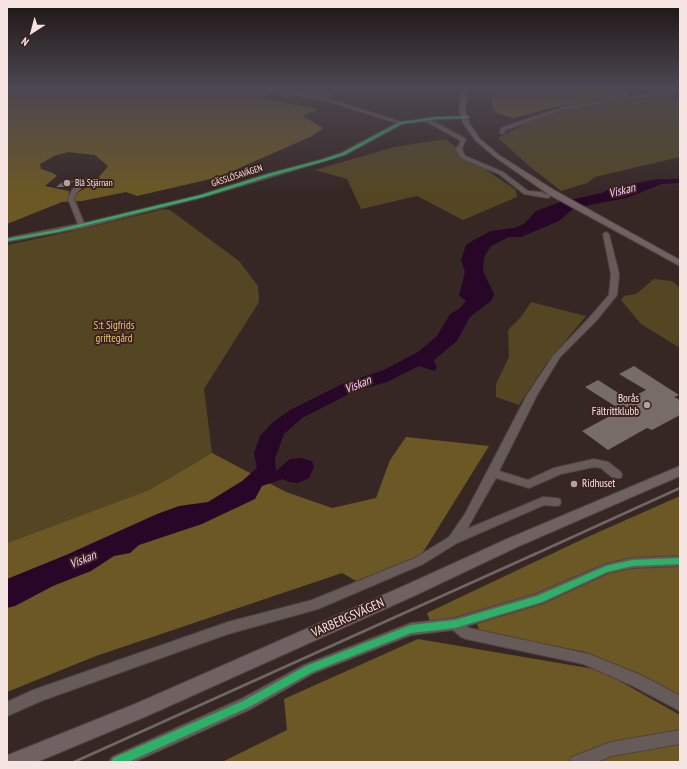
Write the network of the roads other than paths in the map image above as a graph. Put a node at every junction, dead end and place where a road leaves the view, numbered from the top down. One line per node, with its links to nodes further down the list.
1 (401, 123): 8 (street, GÄSSLÖSAVÄGEN)
2 (432, 123): 7 (street)
3 (469, 123): 7 (main road)
4 (521, 123): 5 (street)
5 (502, 133)
6 (88, 179): 8 (street)
7 (551, 193): 11 (main road)
8 (82, 226): 10 (street, GÄSSLÖSAVÄGEN)
9 (606, 234): 13 (street)
10 (7, 240)
11 (680, 260)
12 (680, 471): 22 (main road, VARBERGSVÄGEN)
13 (493, 473): 14 (street); 16 (street)
14 (617, 475)
15 (556, 502): 16 (street)
16 (453, 540): 20 (street)
17 (680, 561): 18 (street)
18 (455, 624): 19 (street); 23 (street)
19 (680, 704)
20 (7, 709)
21 (680, 737): 24 (street)
22 (15, 762)
23 (118, 762)
24 (577, 762)

